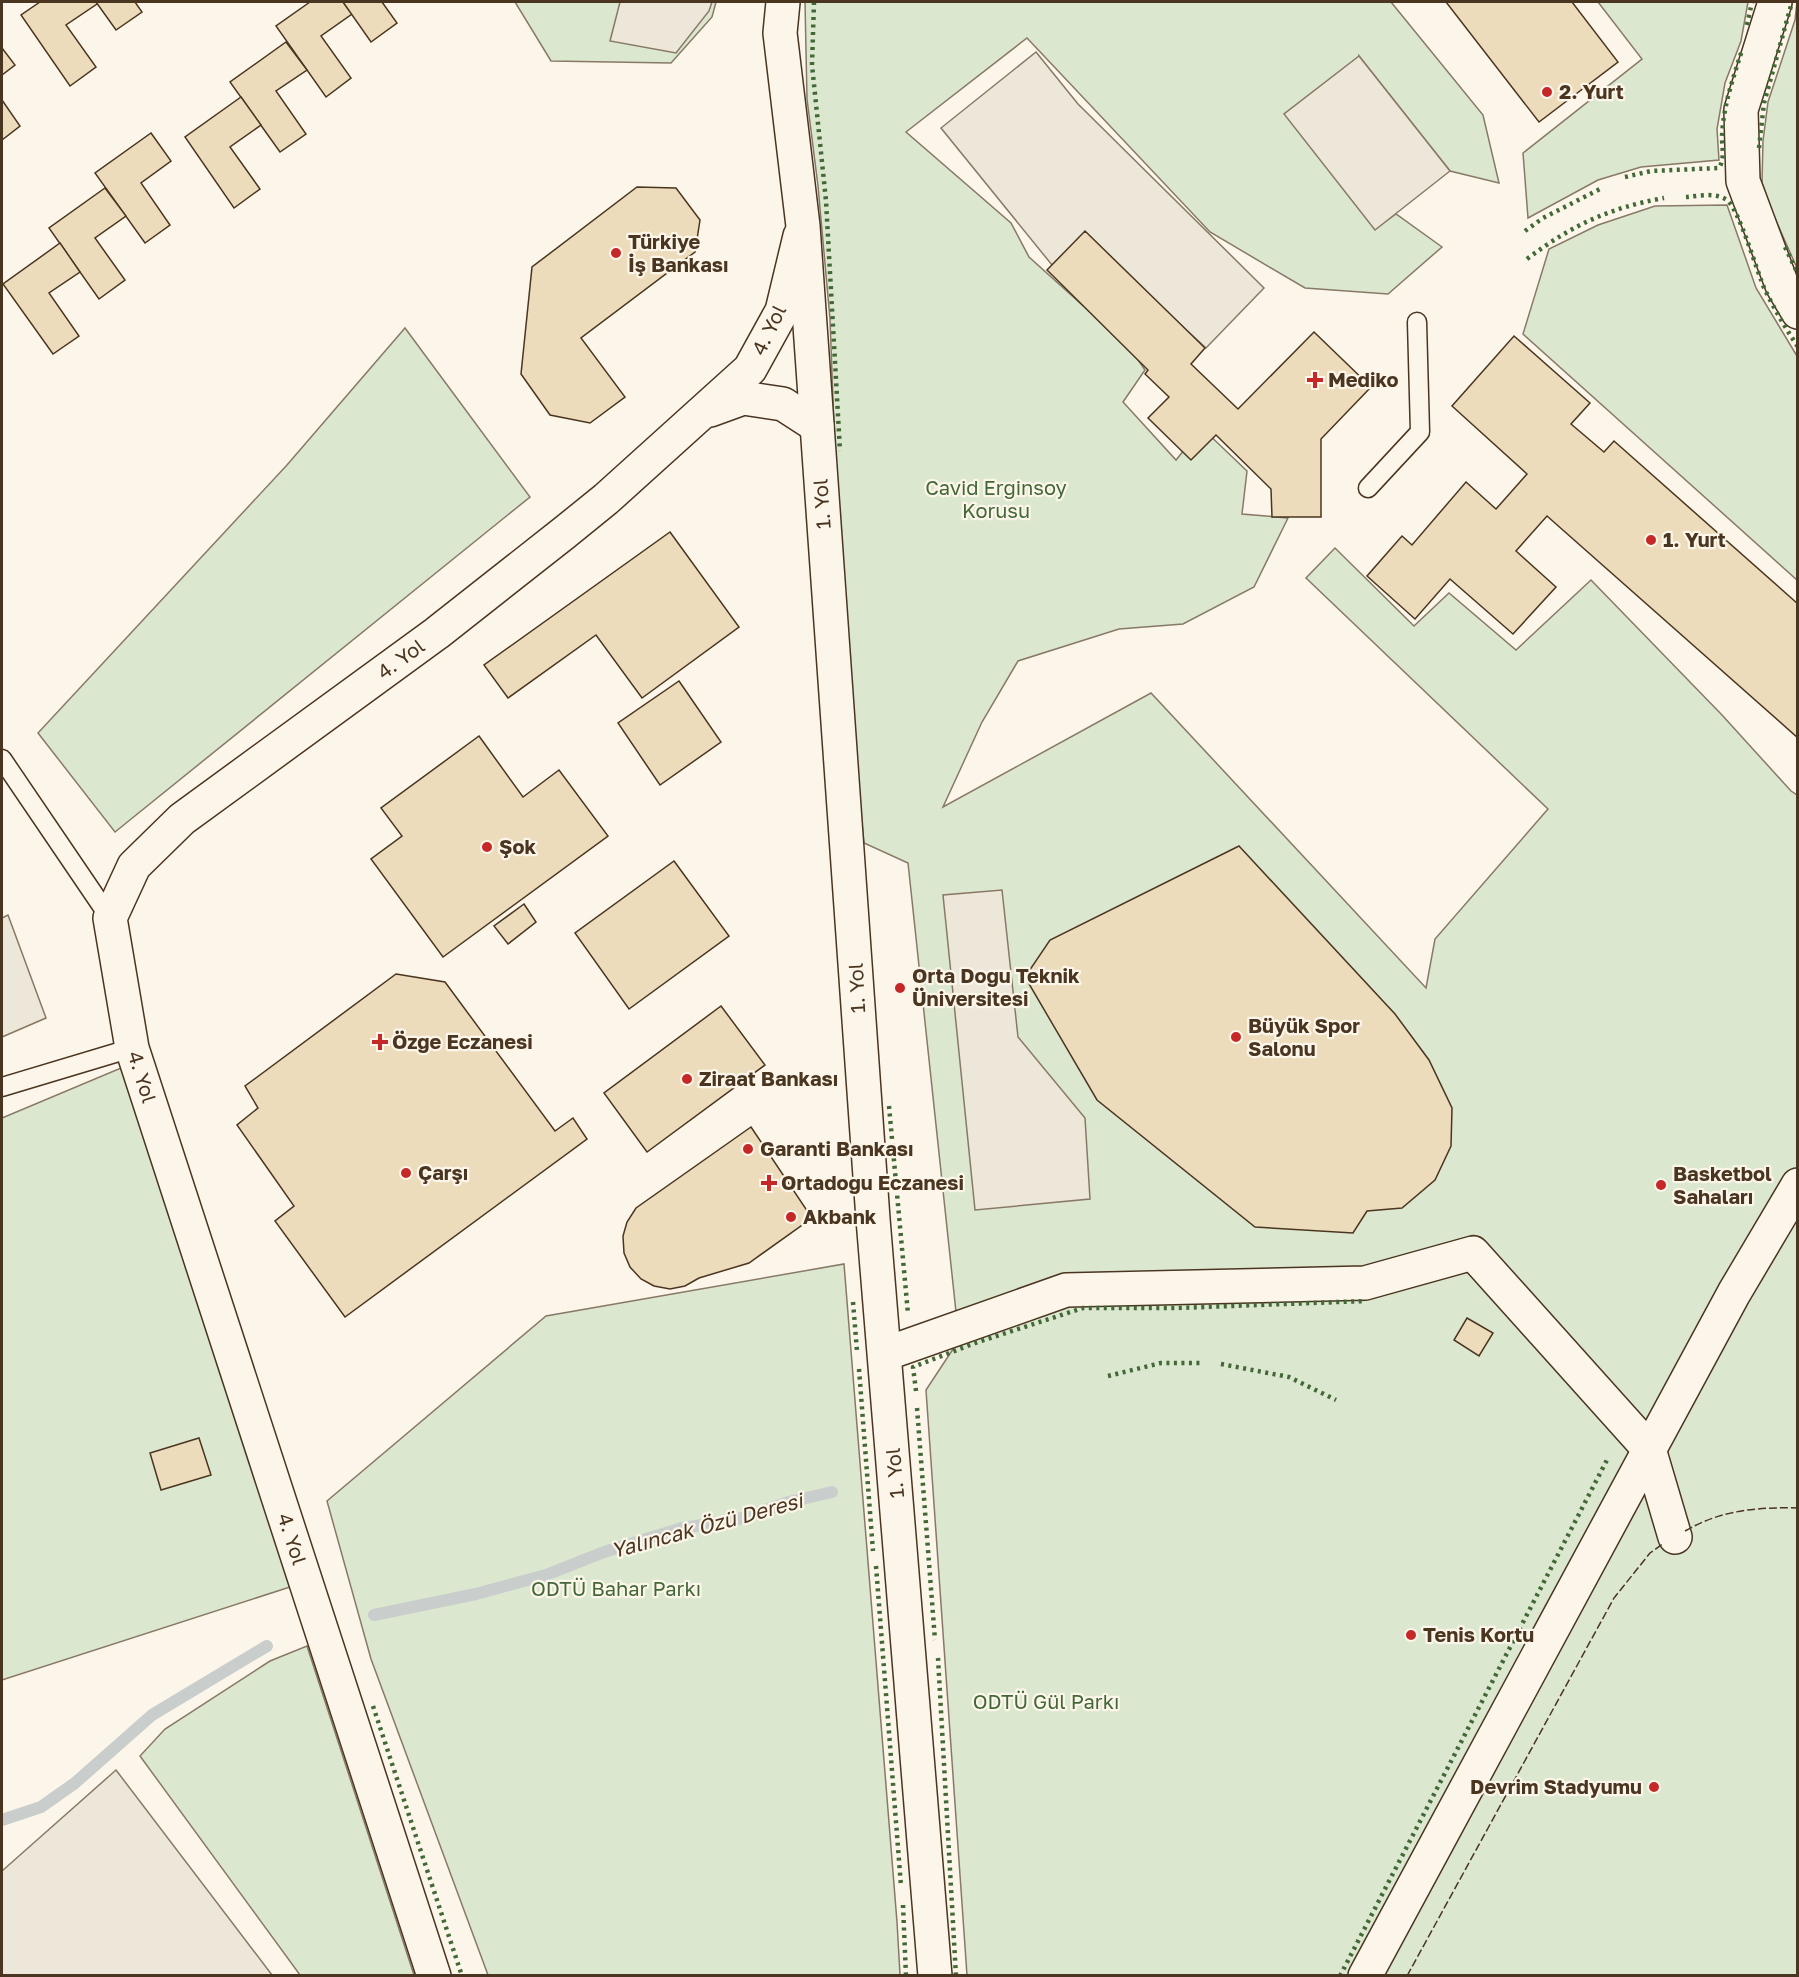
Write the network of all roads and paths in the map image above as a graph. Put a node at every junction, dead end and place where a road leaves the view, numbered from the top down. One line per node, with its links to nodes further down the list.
1 (783, 2): 3 (street, 1. Yol)
2 (1774, 2): 4 (street)
3 (803, 226): 6 (street, 4. Yol); 7 (street, 1. Yol)
4 (1797, 312)
5 (1417, 322): 8 (lane)
6 (700, 414): 7 (street, 4. Yol); 10 (street, 4. Yol)
7 (817, 426): 14 (street, 1. Yol)
8 (1368, 488)
9 (2, 759): 10 (lane)
10 (110, 918): 11 (street, 4. Yol)
11 (132, 1048): 12 (lane); 17 (street, 4. Yol)
12 (2, 1087)
13 (1797, 1185): 15 (street)
14 (885, 1354): 15 (street); 18 (street, 1. Yol)
15 (1649, 1449): 16 (street); 19 (street)
16 (1675, 1537)
17 (434, 1976)
18 (935, 1976)
19 (1365, 1976)

